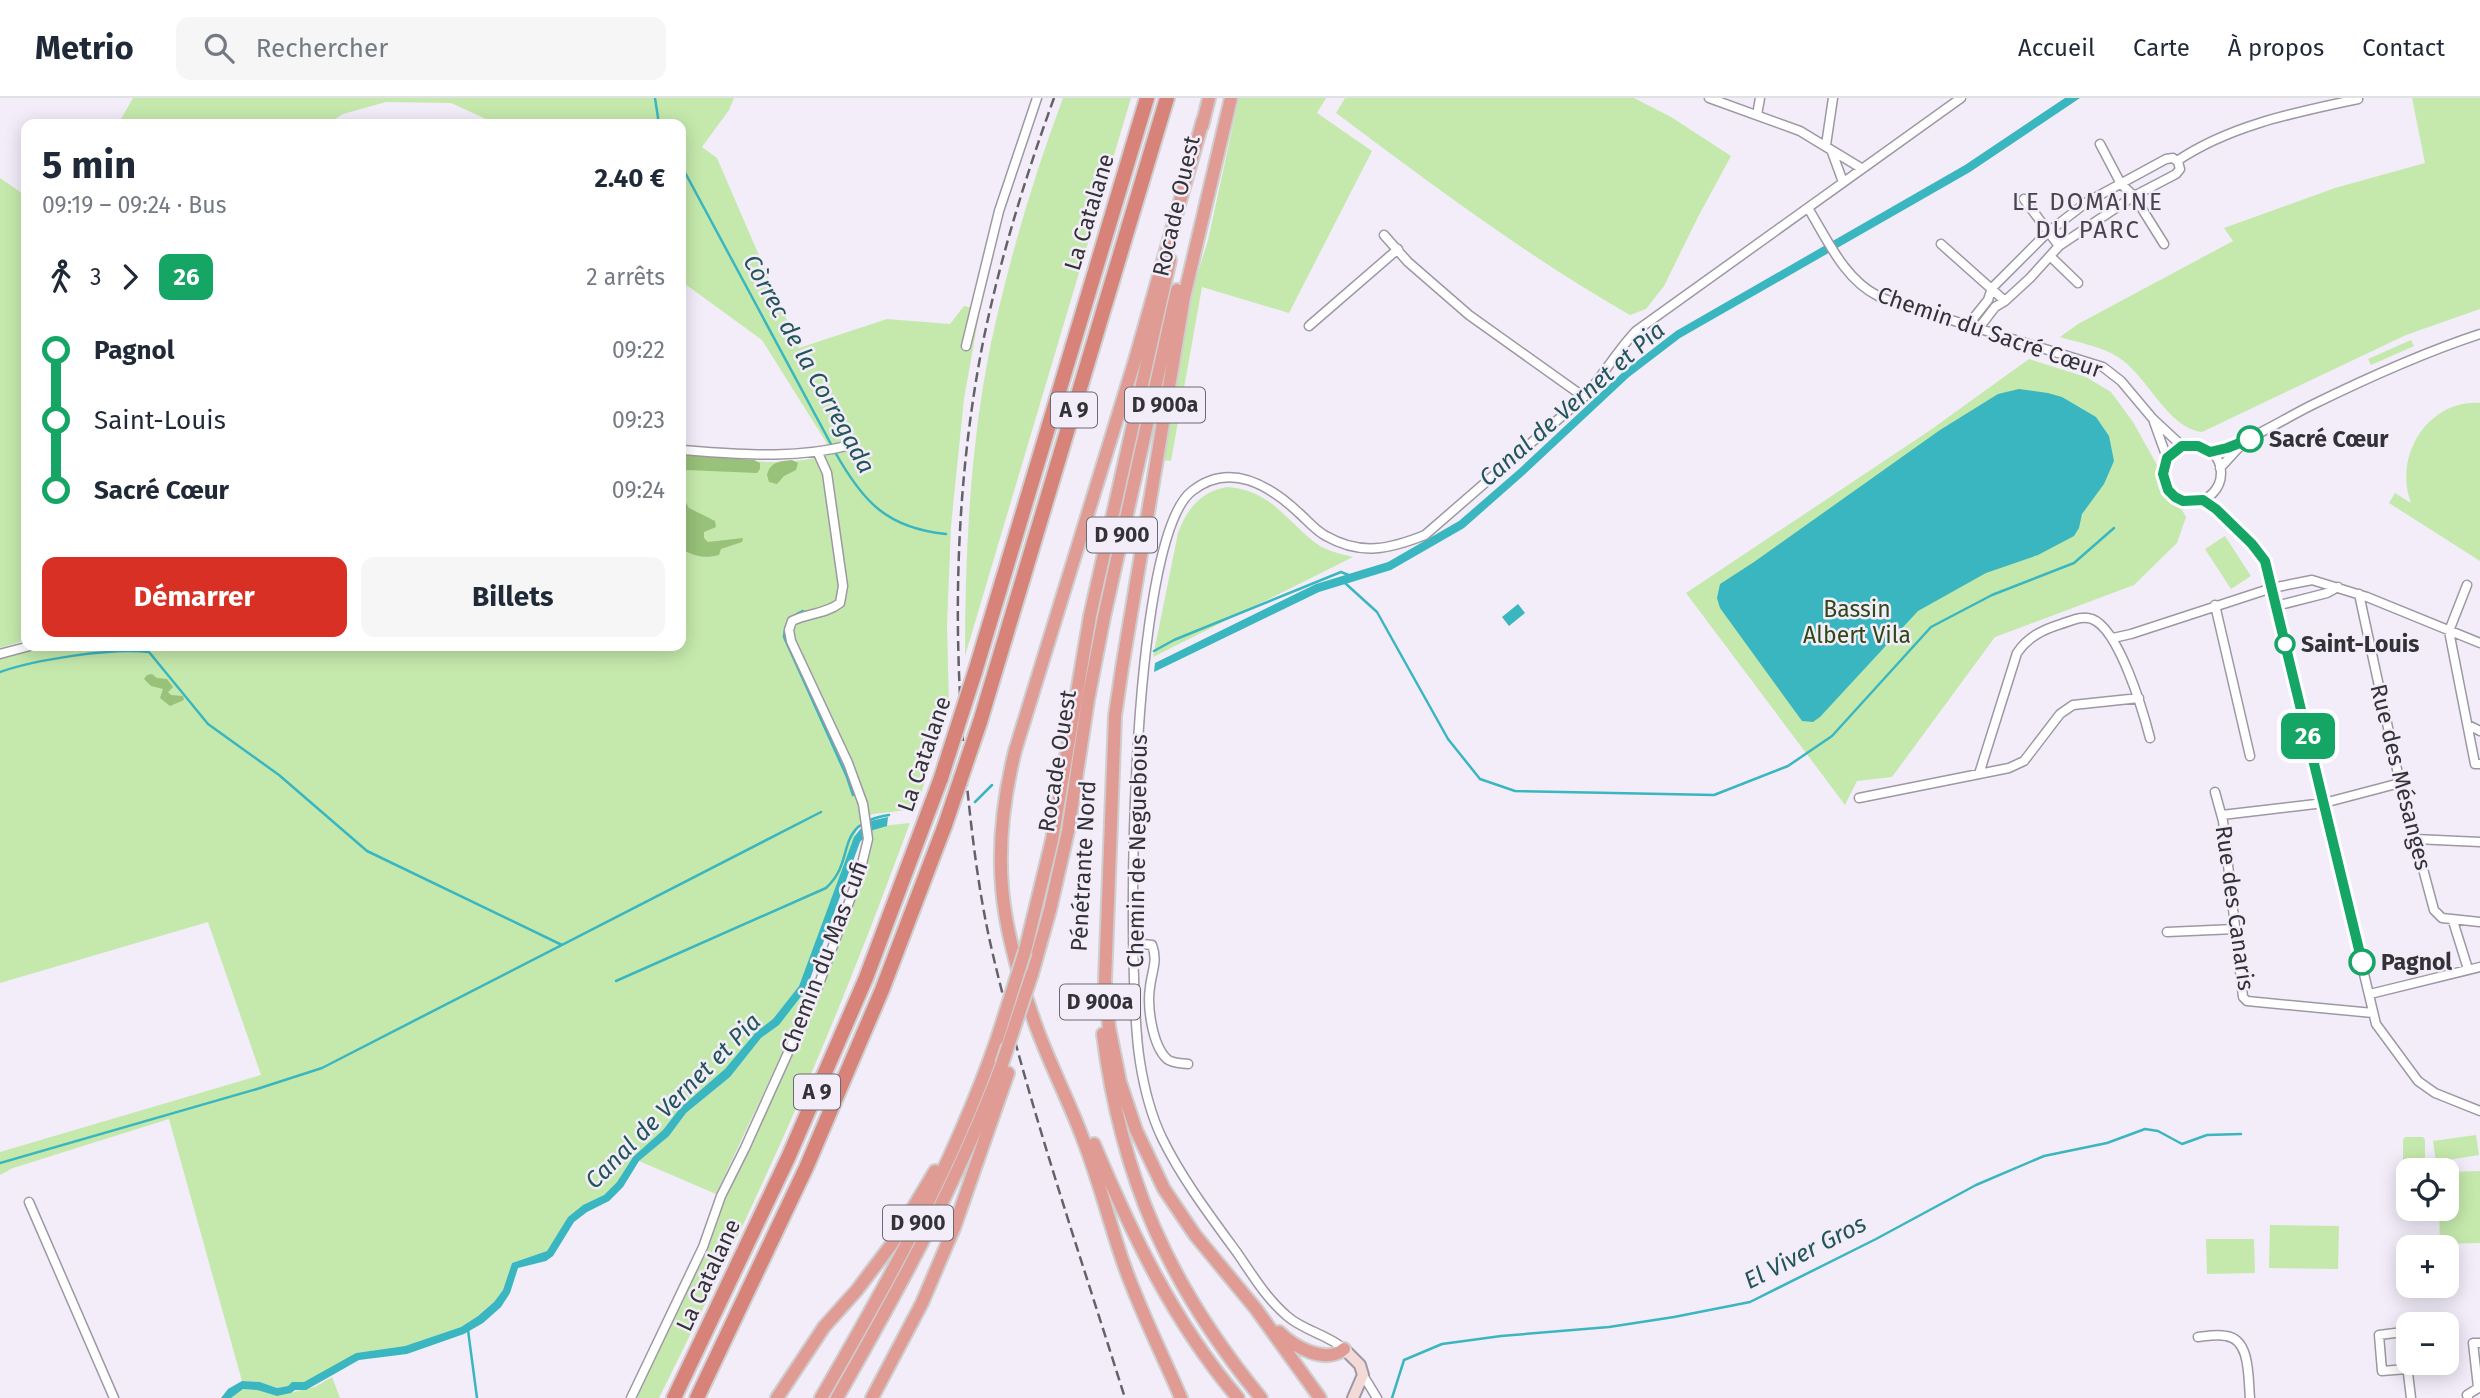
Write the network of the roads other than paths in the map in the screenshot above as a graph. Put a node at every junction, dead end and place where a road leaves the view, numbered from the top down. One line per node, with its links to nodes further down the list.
1 (1037, 98): 37 (street)
2 (1147, 98): 102 (highway, La Catalane / A 9, bridge)
3 (1167, 98): 103 (highway, La Catalane / A 9, bridge)
4 (1209, 98): 13 (highway, D 900)
5 (1224, 98): 84 (highway, Rocade Ouest / D 900)
6 (1231, 98): 63 (highway, D 900a)
7 (1760, 98): 12 (street)
8 (1833, 98): 15 (street)
9 (1961, 98): 17 (street)
10 (1714, 99): 12 (street)
11 (2358, 99): 16 (street)
12 (1757, 115): 15 (street)
13 (1203, 120): 84 (highway, D 900a); 88 (highway, Rocade Ouest / D 900, bridge)
14 (2100, 144): 19 (street)
15 (1829, 148): 17 (street); 18 (street)
16 (2177, 161): 19 (street); 20 (street)
17 (1861, 168): 18 (street)
18 (1843, 182): 22 (street)
19 (2121, 184): 20 (street); 23 (street)
20 (2134, 196): 26 (street); 27 (street)
21 (2024, 199): 23 (street)
22 (1808, 208): 33 (street, Chemin du Sacré Cœur); 38 (street)
23 (2048, 232): 27 (street); 31 (street)
24 (1384, 235): 28 (street)
25 (1941, 244): 31 (street)
26 (2164, 244)
27 (2059, 246): 29 (street)
28 (1398, 249): 34 (street); 38 (street)
29 (2050, 256): 30 (street); 32 (street)
30 (2078, 283)
31 (1992, 288): 32 (street); 33 (street)
32 (2005, 301): 35 (street)
33 (1968, 325): 35 (street, Chemin du Sacré Cœur)
34 (1309, 326)
35 (1979, 328): 39 (street, Chemin du Sacré Cœur)
36 (2480, 334): 40 (street)
37 (966, 346)
38 (1584, 397): 81 (street, Chemin de Neguebous)
39 (2152, 419): 42 (street, Chemin du Sacré Cœur); 46 (street, Chemin du Sacré Cœur)
40 (2245, 442): 44 (street); 47 (street)
41 (851, 445): 45 (street)
42 (2182, 446): 44 (street); 46 (street)
43 (686, 450): 45 (street)
44 (2210, 452): 47 (street)
45 (818, 453): 101 (street, Chemin du Mas Cufi)
46 (2167, 458): 49 (street)
47 (2220, 468): 48 (street)
48 (2213, 492): 49 (street); 50 (street)
49 (2203, 500): 50 (street)
50 (2224, 514): 53 (street)
51 (2467, 585): 57 (street)
52 (2338, 587): 53 (street); 54 (street); 56 (street)
53 (2272, 588): 55 (street); 56 (street)
54 (2358, 594): 57 (street); 70 (street, Rue des Mésanges)
55 (2215, 606): 58 (street); 67 (street)
56 (2276, 606): 73 (street)
57 (2449, 631): 59 (street); 64 (street)
58 (2113, 638): 62 (street); 69 (street)
59 (2480, 643)
60 (21, 648): 61 (street)
61 (0, 654)
62 (2139, 698): 66 (street); 69 (street)
63 (1115, 716): 92 (highway); 110 (highway, Pénétrante Nord / D 900a)
64 (2468, 725): 65 (street); 68 (street)
65 (2480, 731)
66 (2150, 738)
67 (2250, 756)
68 (2480, 764)
69 (1979, 774): 72 (street)
70 (2400, 783): 73 (street, Rue des Canaris); 75 (street, Rue des Mésanges)
71 (2216, 792): 74 (street, Rue des Canaris)
72 (1859, 798)
73 (2324, 803): 74 (street, Rue des Canaris); 85 (street)
74 (2222, 815): 79 (street, Rue des Canaris)
75 (2415, 839): 76 (street); 77 (street, Rue des Mésanges)
76 (2480, 842)
77 (2453, 921): 78 (street); 83 (street)
78 (2480, 922)
79 (2235, 929): 80 (street); 86 (street, Rue des Canaris)
80 (2167, 932)
81 (1133, 943): 87 (street); 95 (street, Chemin de Neguebous)
82 (2480, 967): 83 (street)
83 (2468, 969): 85 (street)
84 (1031, 980): 89 (highway, Rocade Ouest / D 900, bridge); 108 (highway); 109 (highway, D 900a)
85 (2370, 994): 86 (street)
86 (2373, 1013): 90 (street)
87 (1188, 1064)
88 (987, 1068): 104 (highway, D 900); 105 (highway, Rocade Ouest / D 900)
89 (1005, 1068): 106 (highway, Rocade Ouest / D 900); 107 (highway, D 900)
90 (2479, 1111)
91 (29, 1202): 100 (street)
92 (1256, 1310): 95 (highway); 111 (highway)
93 (2198, 1337): 115 (street)
94 (2480, 1343): 99 (street)
95 (1344, 1349): 97 (main road)
96 (2407, 1369): 96 (street)
97 (1362, 1370): 112 (main road); 113 (main road); 114 (street)
98 (2408, 1375): 116 (street)
99 (2479, 1387): 117 (street)
100 (114, 1398)
101 (631, 1398)
102 (674, 1398)
103 (697, 1398)
104 (777, 1398)
105 (821, 1398)
106 (837, 1398)
107 (872, 1398)
108 (1181, 1398)
109 (1238, 1398)
110 (1261, 1398)
111 (1320, 1398)
112 (1345, 1398)
113 (1353, 1398)
114 (1377, 1398)
115 (2250, 1398)
116 (2410, 1398)
117 (2468, 1398)

